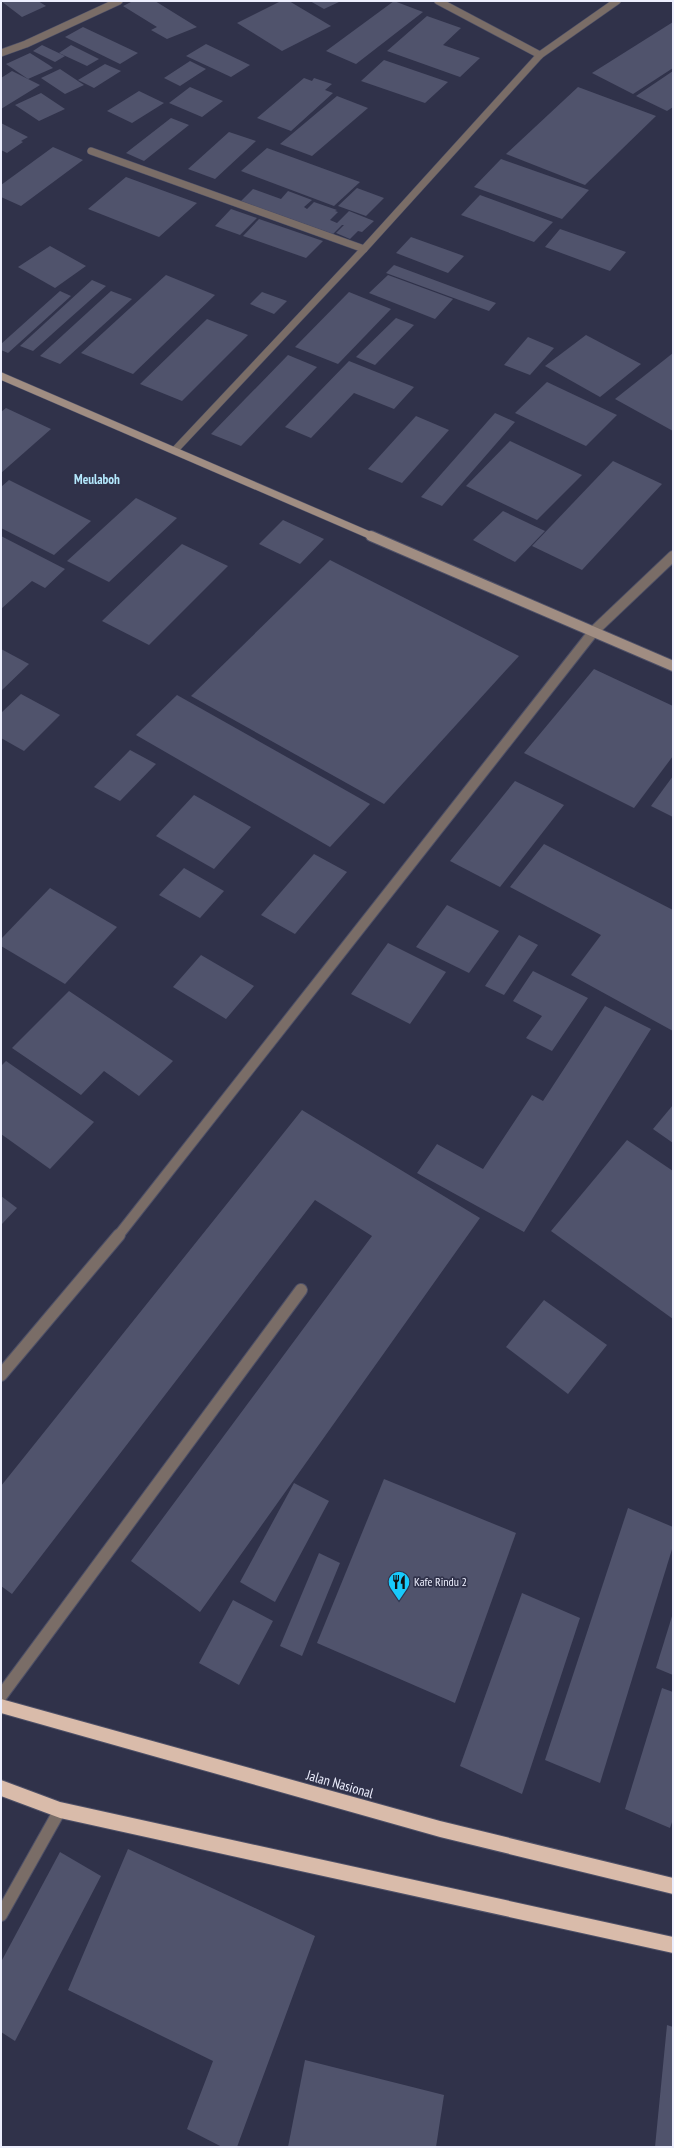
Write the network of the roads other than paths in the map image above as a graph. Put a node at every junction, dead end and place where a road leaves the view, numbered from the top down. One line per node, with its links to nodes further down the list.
1 (119, 1): 4 (street)
2 (438, 1): 5 (street)
3 (617, 1): 5 (street)
4 (1, 53)
5 (540, 54): 7 (street)
6 (91, 151): 7 (street)
7 (364, 249): 9 (street)
8 (1, 376): 9 (street)
9 (175, 450): 11 (street)
10 (673, 556): 11 (street)
11 (594, 631): 12 (street); 14 (street)
12 (673, 666)
13 (301, 1290): 15 (street)
14 (1, 1375)
15 (1, 1696)
16 (1, 1706): 19 (highway, Jalan Nasional)
17 (1, 1788): 18 (highway)
18 (60, 1810): 20 (street); 21 (highway)
19 (673, 1886)
20 (1, 1915)
21 (673, 1945)

